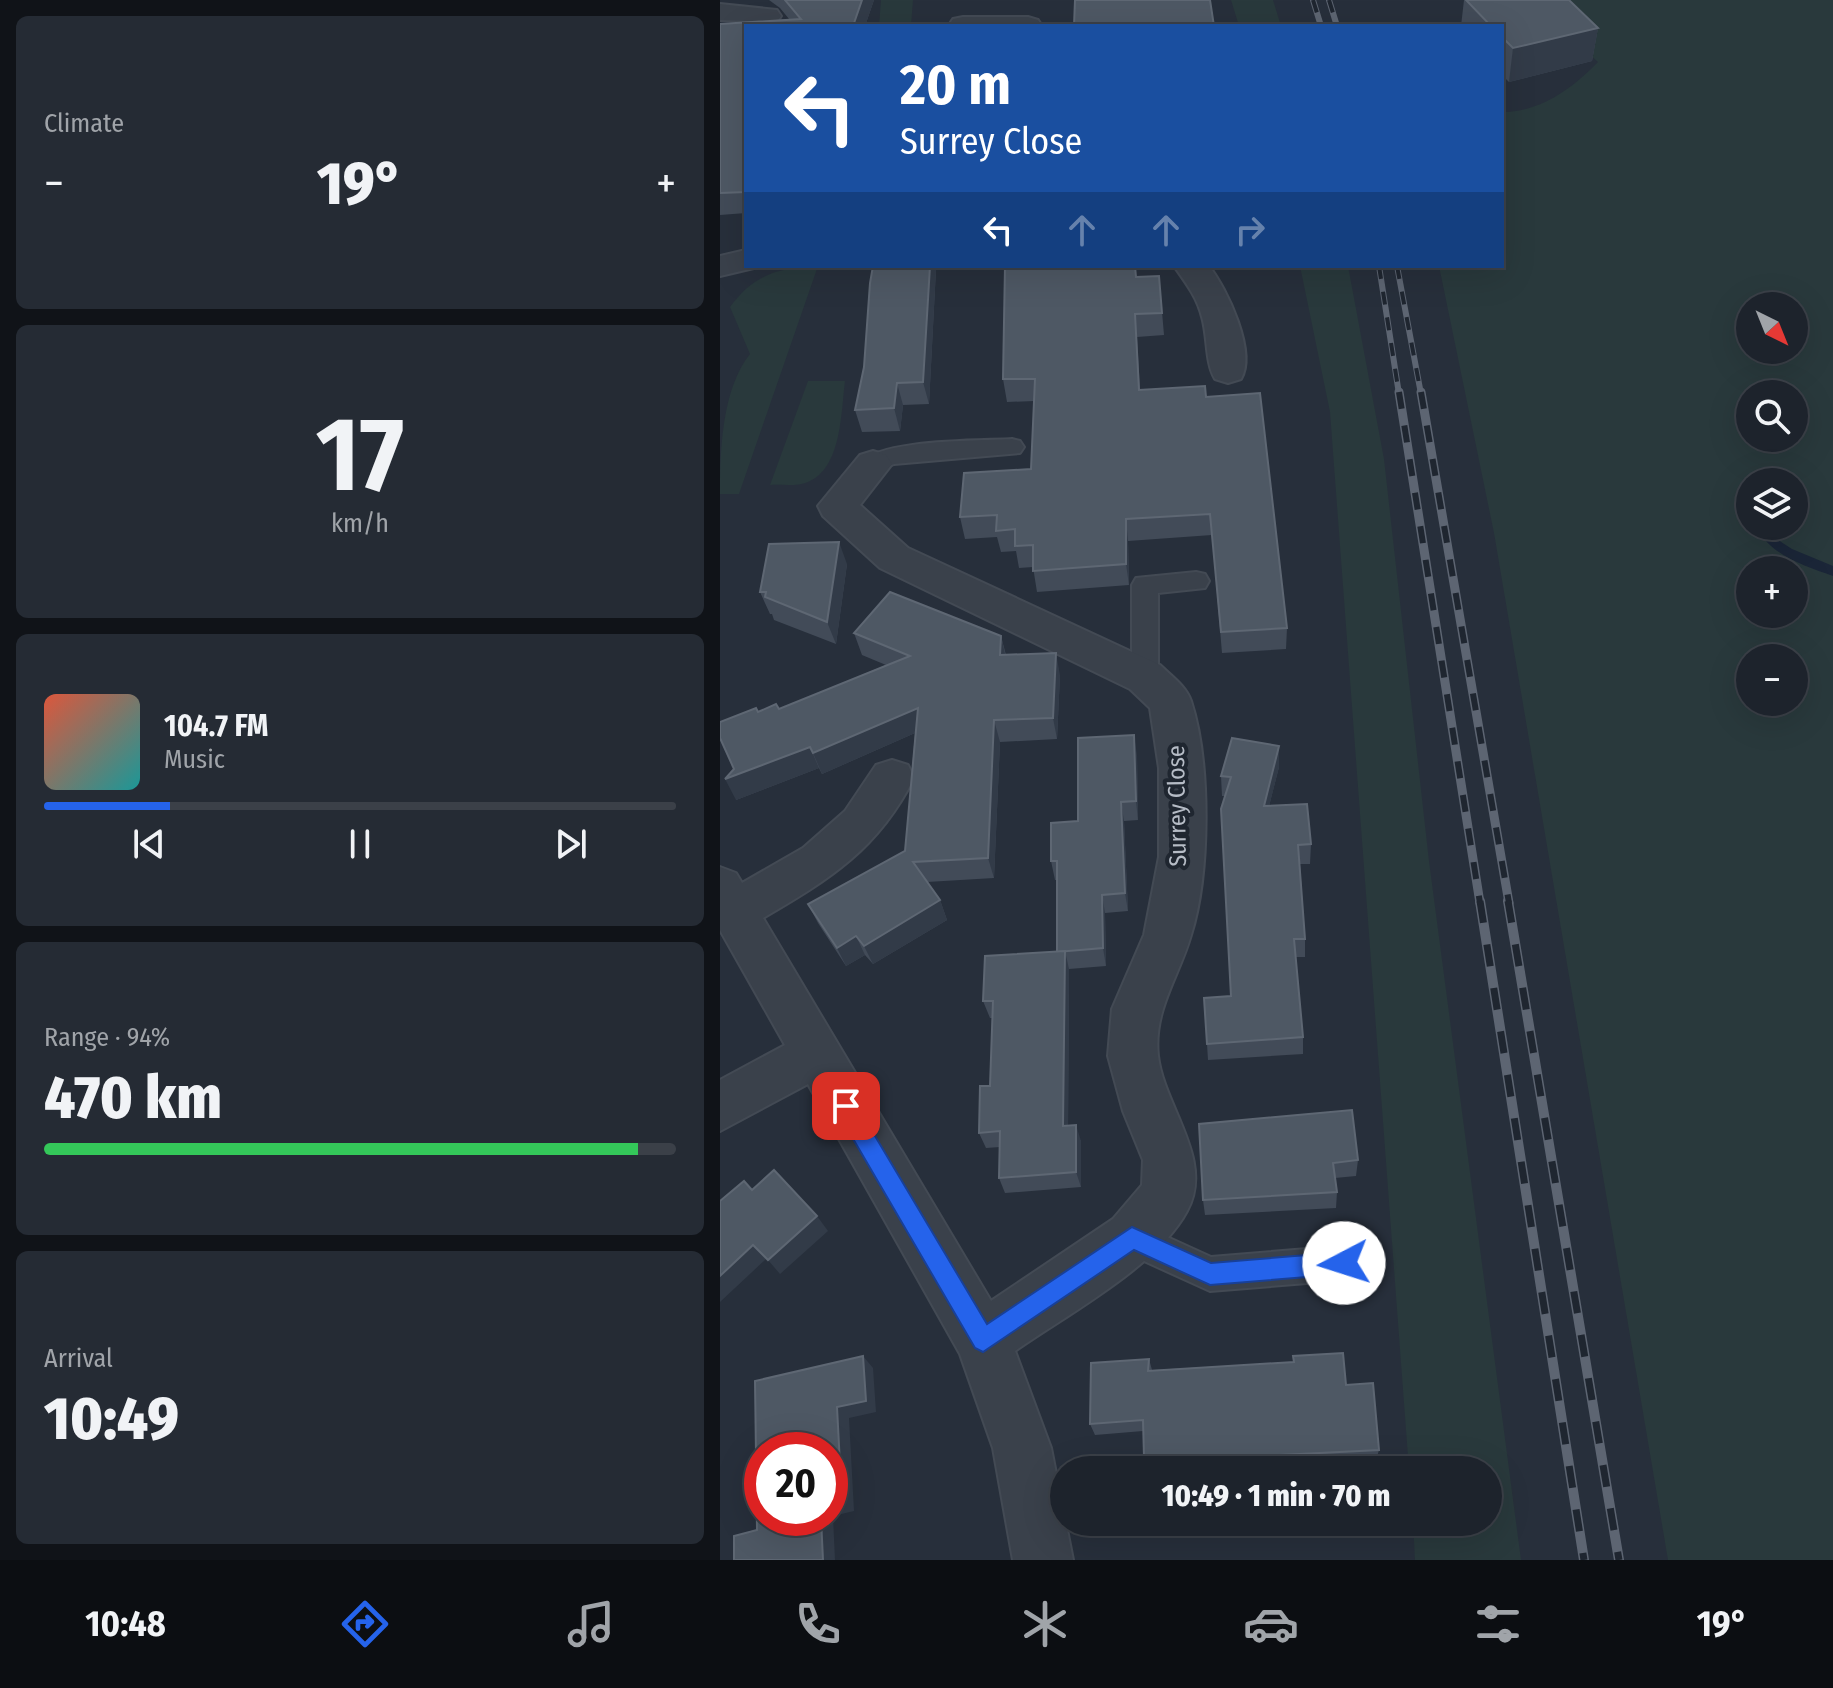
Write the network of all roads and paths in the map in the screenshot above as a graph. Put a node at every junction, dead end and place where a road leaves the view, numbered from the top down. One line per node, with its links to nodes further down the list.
1 (720, 12): 2 (street)
2 (767, 16)
3 (744, 260): 4 (street)
4 (720, 266)
5 (1193, 268): 6 (street)
6 (1228, 371)
7 (1012, 447): 8 (lane)
8 (873, 464): 10 (street, Surrey Close)
9 (1196, 581): 10 (lane)
10 (1145, 677): 15 (street, Surrey Close)
11 (892, 778): 12 (street)
12 (726, 899): 13 (street)
13 (815, 1054): 14 (street); 17 (street)
14 (720, 1107)
15 (1132, 1238): 16 (lane); 17 (street, Surrey Close)
16 (1344, 1263)
17 (983, 1340): 18 (street)
18 (1043, 1560)

